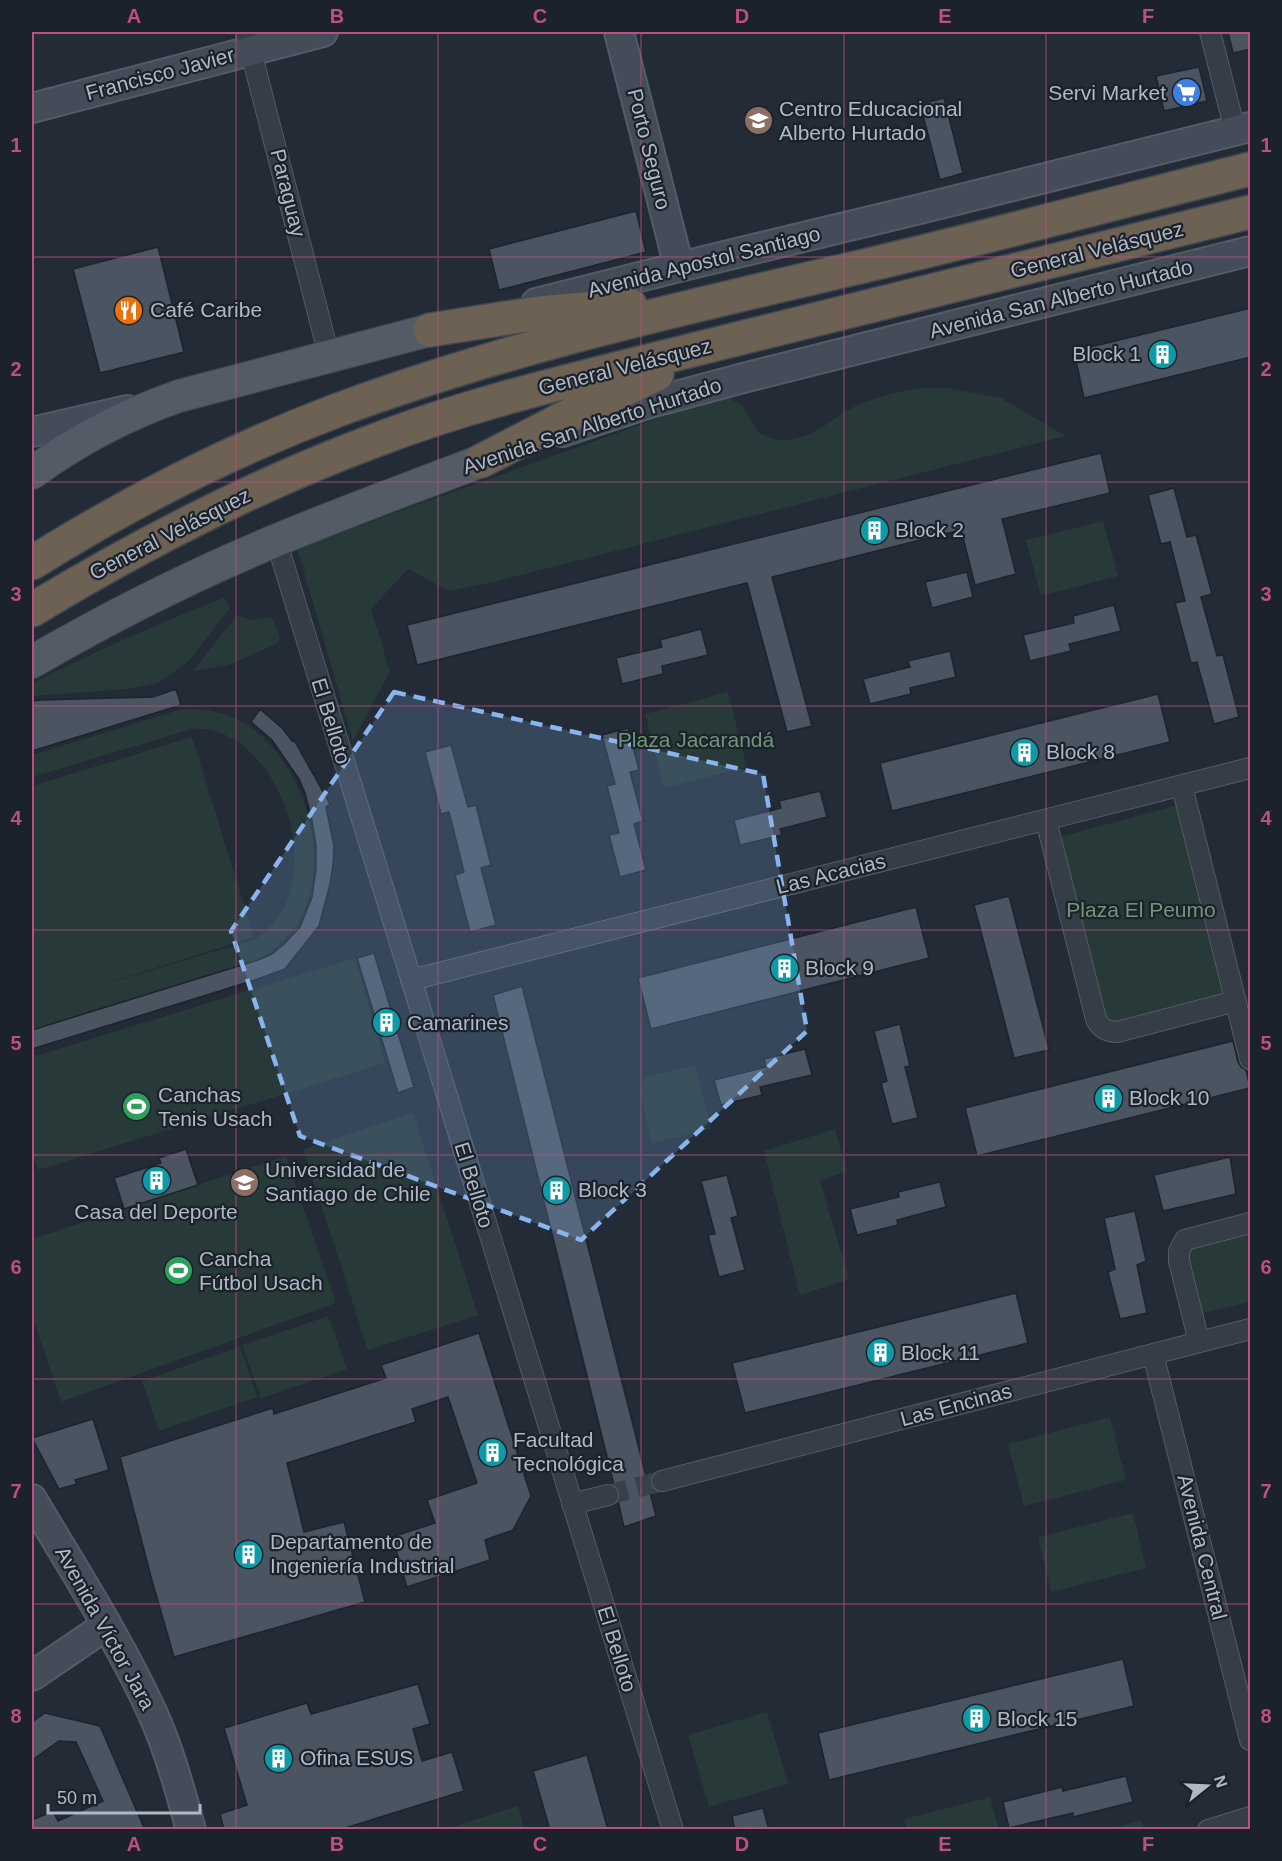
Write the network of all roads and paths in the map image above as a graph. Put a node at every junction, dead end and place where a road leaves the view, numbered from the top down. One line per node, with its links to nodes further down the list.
1 (323, 32): 4 (main road, Francisco Javier)
2 (619, 32): 10 (main road, Porto Seguro)
3 (1210, 32): 6 (street)
4 (249, 41): 5 (main road, Francisco Javier); 14 (street, Paraguay)
5 (32, 108)
6 (1243, 129): 10 (main road, Avenida Apostol Santiago)
7 (1251, 169): 11 (highway, General Velásquez)
8 (1251, 212): 13 (highway, General Velásquez)
9 (1251, 252): 17 (main road, Avenida San Alberto Hurtado)
10 (679, 267): 12 (main road, Avenida Apostol Santiago)
11 (737, 296): 12 (highway); 20 (highway, General Velásquez)
12 (430, 330): 14 (main road, Avenida Apostol Santiago)
13 (742, 338): 17 (highway); 21 (highway, General Velásquez)
14 (329, 356): 15 (main road, Avenida Apostol Santiago)
15 (159, 403): 16 (main road); 18 (main road)
16 (32, 432)
17 (481, 461): 19 (main road, Avenida San Alberto Hurtado)
18 (32, 473)
19 (276, 540): 22 (main road, Avenida San Alberto Hurtado); 26 (street, El Belloto)
20 (32, 563)
21 (32, 610)
22 (32, 662)
23 (1251, 768): 24 (street, Las Acacias)
24 (1182, 786): 25 (street, Las Acacias); 27 (street)
25 (1046, 820): 26 (street, Las Acacias); 27 (street)
26 (411, 980): 36 (street, El Belloto)
27 (1236, 1001): 28 (street)
28 (1251, 1059)
29 (1251, 1223): 31 (street)
30 (1251, 1329): 31 (street, Las Encinas)
31 (1199, 1342): 32 (street, Las Encinas)
32 (1153, 1354): 33 (street, Las Encinas); 39 (street, Avenida Central)
33 (662, 1481)
34 (609, 1495): 36 (street)
35 (32, 1499): 37 (main road, Avenida Víctor Jara)
36 (572, 1504): 42 (street, El Belloto)
37 (106, 1625): 38 (main road); 41 (main road, Avenida Víctor Jara)
38 (32, 1676)
39 (1251, 1740)
40 (1251, 1816): 43 (street)
41 (191, 1830)
42 (673, 1830)
43 (1208, 1830)

